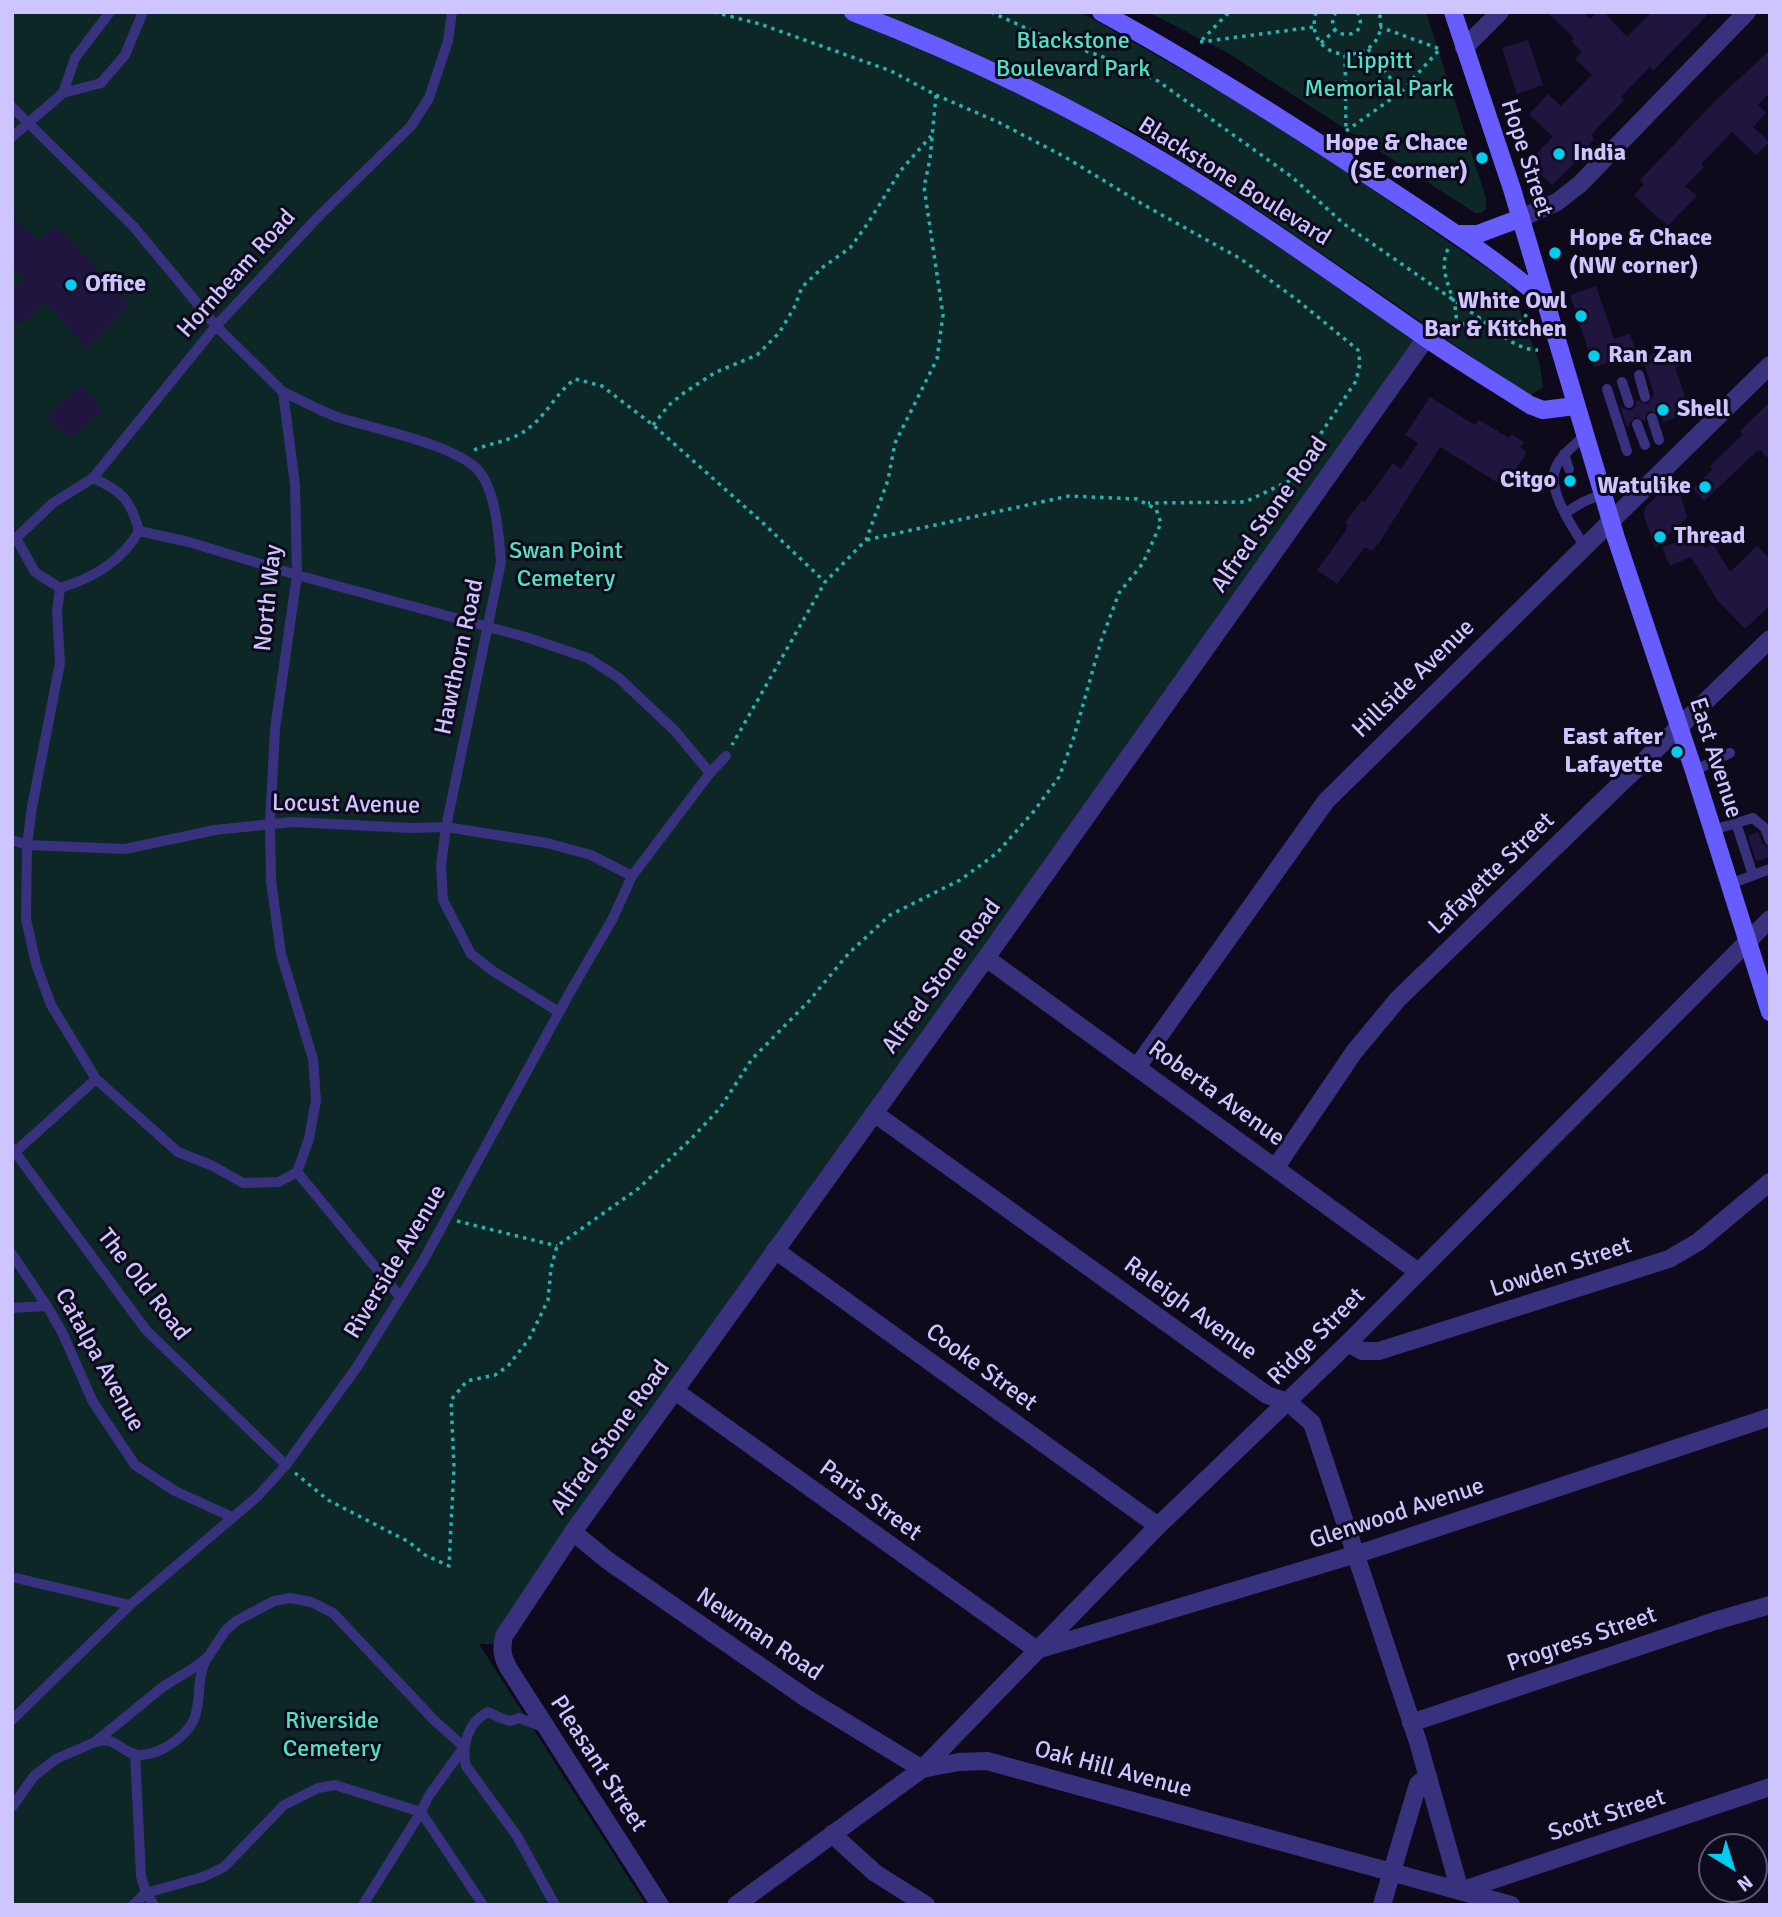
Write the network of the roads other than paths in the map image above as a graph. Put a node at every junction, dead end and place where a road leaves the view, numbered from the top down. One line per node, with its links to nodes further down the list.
1 (110, 12): 10 (lane)
2 (143, 12): 10 (lane)
3 (452, 12): 17 (lane, Hornbeam Road)
4 (853, 12): 18 (main road, Blackstone Boulevard)
5 (1101, 12): 15 (main road)
6 (1453, 12): 9 (main road, Hope Street)
7 (1500, 12): 9 (street)
8 (1747, 12): 14 (street)
9 (1464, 48): 14 (main road, Hope Street)
10 (63, 93): 12 (lane)
11 (12, 107): 12 (lane)
12 (28, 123): 13 (lane); 17 (lane)
13 (12, 138)
14 (1521, 218): 15 (main road); 16 (main road, Hope Street)
15 (1453, 239): 16 (main road)
16 (1543, 299): 26 (main road, Hope Street)
17 (216, 326): 23 (lane); 35 (lane, Hornbeam Road)
18 (1426, 338): 26 (main road, Blackstone Boulevard); 64 (street, Alfred Stone Road)
19 (1770, 365): 38 (street, Hillside Avenue)
20 (1639, 375): 24 (lane)
21 (1622, 382): 25 (lane)
22 (1607, 389): 32 (lane)
23 (283, 392): 42 (lane, North Way); 44 (lane, Hawthorn Road)
24 (1646, 397)
25 (1629, 403)
26 (1575, 407): 29 (main road, Hope Street)
27 (1653, 418): 30 (lane)
28 (1637, 424): 31 (lane)
29 (1584, 436): 33 (lane); 36 (main road, Hope Street)
30 (1659, 440)
31 (1645, 445)
32 (1627, 451)
33 (1564, 454): 34 (lane); 37 (lane)
34 (1569, 469)
35 (93, 478): 39 (lane); 40 (lane, Hornbeam Road)
36 (1602, 494): 37 (lane); 38 (main road, Hope Street)
37 (1565, 513): 41 (lane)
38 (1611, 521): 41 (street, Hillside Avenue); 46 (main road, East Avenue)
39 (139, 531): 42 (lane); 43 (lane)
40 (14, 538): 43 (lane)
41 (1585, 547): 67 (street, Hillside Avenue)
42 (297, 575): 44 (lane); 51 (lane, North Way)
43 (60, 588): 57 (lane)
44 (486, 628): 50 (lane); 53 (lane, Hawthorn Road)
45 (1770, 639): 46 (street, Lafayette Street)
46 (1679, 727): 49 (main road, East Avenue); 71 (street, Lafayette Street)
47 (1730, 752): 49 (lane)
48 (726, 756): 50 (lane, Riverside Avenue)
49 (1693, 771): 54 (main road, East Avenue)
50 (710, 773): 60 (lane, Riverside Avenue)
51 (270, 823): 53 (lane, Locust Avenue); 57 (lane, Locust Avenue); 72 (lane, North Way)
52 (1736, 823): 54 (lane); 56 (lane); 59 (lane)
53 (446, 827): 60 (lane, Locust Avenue); 65 (lane, Hawthorn Road)
54 (1713, 830): 61 (main road, East Avenue)
55 (12, 840): 57 (lane, Locust Avenue)
56 (1769, 843)
57 (27, 845): 68 (lane)
58 (1770, 869): 59 (lane)
59 (1753, 875): 61 (lane)
60 (632, 876): 65 (lane, Riverside Avenue)
61 (1730, 884): 63 (main road, East Avenue)
62 (1770, 919): 63 (street, Ridge Street)
63 (1747, 941): 66 (main road, East Avenue); 76 (street, Ridge Street)
64 (986, 958): 67 (street, Roberta Avenue); 69 (street, Alfred Stone Road)
65 (559, 1012): 77 (lane, Riverside Avenue)
66 (1770, 1012)
67 (1137, 1066): 71 (street, Roberta Avenue)
68 (96, 1079): 70 (lane); 72 (lane)
69 (874, 1113): 74 (street, Alfred Stone Road); 82 (street, Raleigh Avenue)
70 (14, 1150): 84 (lane, The Old Road)
71 (1276, 1167): 76 (street, Roberta Avenue)
72 (297, 1172): 77 (lane)
73 (1770, 1182): 80 (street, Lowden Street)
74 (775, 1250): 81 (street, Alfred Stone Road); 86 (street, Cooke Street)
75 (12, 1254): 78 (lane, Catalpa Avenue)
76 (1417, 1271): 80 (street, Ridge Street)
77 (400, 1297): 84 (lane, Riverside Avenue)
78 (47, 1306): 79 (lane); 85 (lane, Catalpa Avenue)
79 (12, 1308)
80 (1348, 1343): 82 (street, Ridge Street)
81 (675, 1391): 87 (street, Alfred Stone Road); 93 (street, Paris Street)
82 (1287, 1402): 86 (street, Ridge Street); 88 (street, Raleigh Avenue)
83 (1770, 1417): 88 (street, Glenwood Avenue)
84 (286, 1465): 85 (lane, Riverside Avenue)
85 (232, 1517): 90 (lane, Riverside Avenue)
86 (1158, 1526): 93 (street, Ridge Street)
87 (573, 1532): 92 (street, Alfred Stone Road); 101 (street, Newman Road)
88 (1355, 1555): 93 (street, Glenwood Avenue); 96 (street, Raleigh Avenue)
89 (12, 1577): 90 (lane)
90 (130, 1605): 95 (lane, Riverside Avenue)
91 (1770, 1605): 96 (street, Progress Street)
92 (501, 1647): 97 (street, Pleasant Street)
93 (1037, 1650): 101 (street, Ridge Street)
94 (208, 1657): 98 (lane); 99 (lane); 100 (lane)
95 (12, 1720)
96 (1411, 1723): 102 (street, Raleigh Avenue)
97 (547, 1728): 99 (lane); 115 (street, Pleasant Street)
98 (95, 1742): 100 (lane); 104 (lane)
99 (464, 1747): 105 (lane); 114 (lane)
100 (135, 1754): 109 (lane)
101 (922, 1769): 106 (street, Oak Hill Avenue); 107 (street, Oak Hill Avenue)
102 (1428, 1776): 107 (street); 108 (street, Raleigh Avenue)
103 (1770, 1787): 108 (street, Scott Street)
104 (12, 1807)
105 (421, 1812): 109 (lane); 112 (lane); 113 (lane)
106 (832, 1835): 116 (street, Oak Hill Avenue); 117 (street)
107 (1391, 1871): 108 (street, Oak Hill Avenue); 118 (street)
108 (1460, 1891): 119 (street, Oak Hill Avenue)
109 (146, 1893): 110 (lane); 111 (lane)
110 (133, 1905)
111 (153, 1905)
112 (363, 1905)
113 (482, 1905)
114 (555, 1905)
115 (660, 1905)
116 (736, 1905)
117 (926, 1905)
118 (1382, 1905)
119 (1511, 1905)

